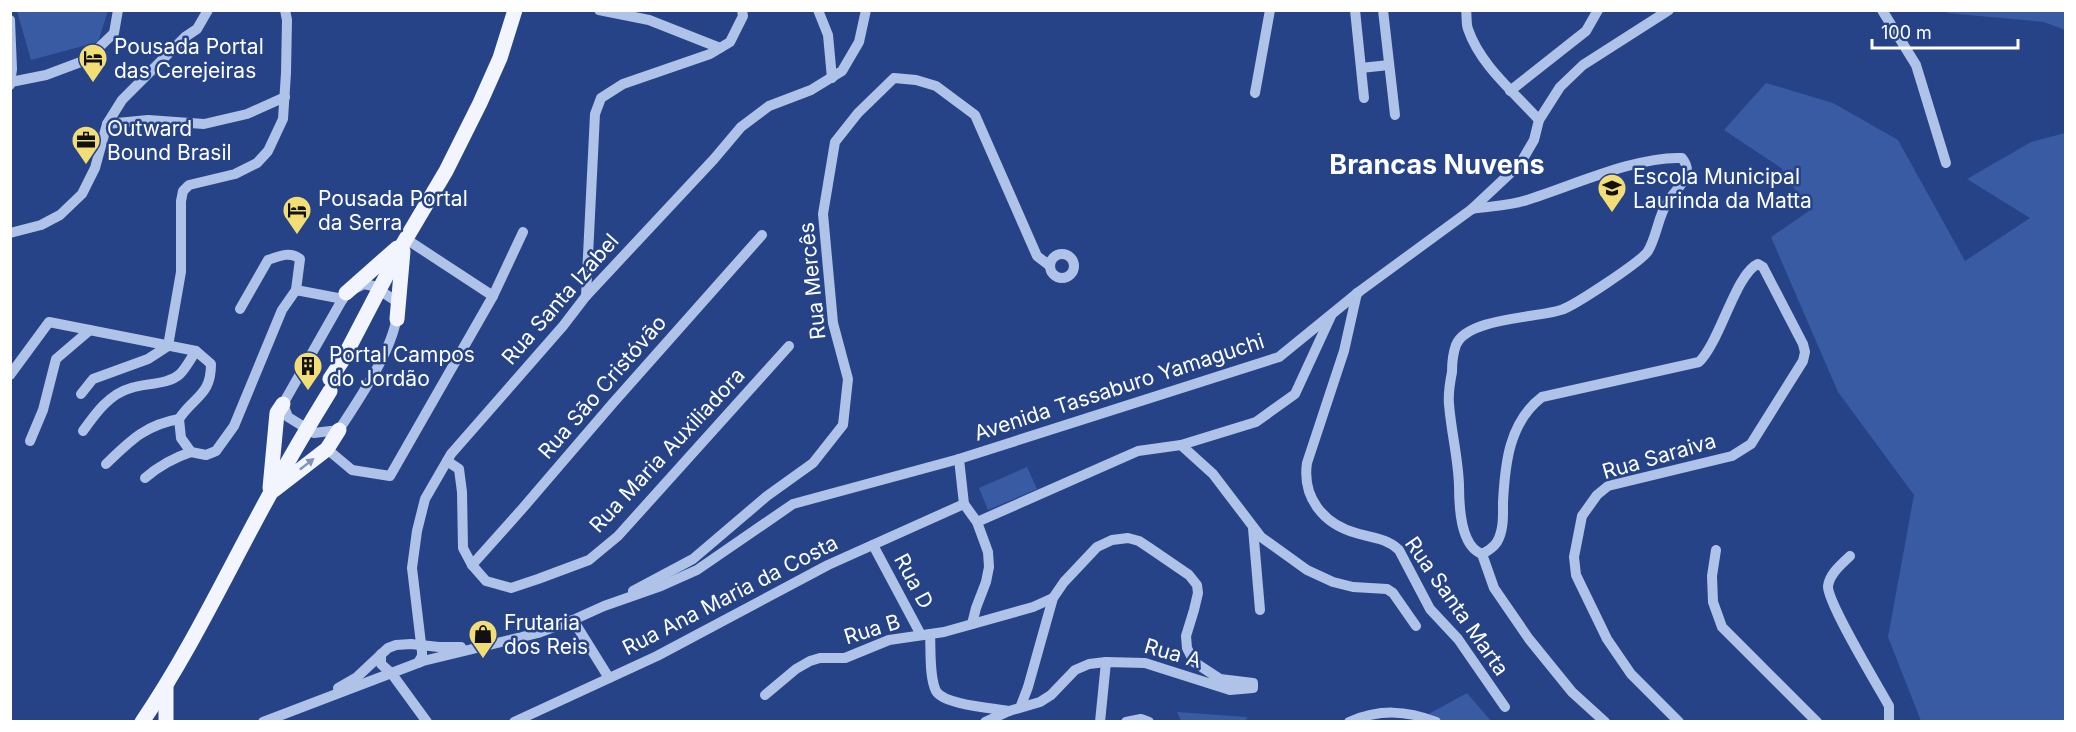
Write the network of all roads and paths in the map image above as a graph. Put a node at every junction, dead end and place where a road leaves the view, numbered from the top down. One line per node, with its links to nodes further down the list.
1 (118, 10): 22 (street)
2 (208, 10): 29 (street)
3 (285, 10): 25 (street)
4 (515, 10): 35 (main road)
5 (599, 10): 16 (street)
6 (742, 10): 18 (street)
7 (818, 10): 21 (street)
8 (866, 10): 21 (street)
9 (1270, 10): 24 (street)
10 (1383, 10): 19 (street)
11 (1466, 10): 23 (street)
12 (1598, 10): 23 (street)
13 (1670, 10): 28 (street, Avenida Tassaburo Yamaguchi)
14 (1882, 10): 30 (street)
15 (1358, 11): 20 (street)
16 (628, 13): 18 (street)
17 (10, 20): 22 (street)
18 (720, 48): 42 (street)
19 (1389, 65): 20 (street); 27 (street)
20 (1361, 68): 26 (street)
21 (832, 78): 42 (street, Rua Santa Izabel)
22 (11, 84)
23 (1510, 91): 28 (street)
24 (1255, 93)
25 (285, 97): 29 (street); 47 (street)
26 (1364, 98)
27 (1395, 115)
28 (1539, 120): 31 (street, Avenida Tassaburo Yamaguchi)
29 (107, 124): 33 (street)
30 (1946, 162)
31 (1472, 209): 39 (street, Avenida Tassaburo Yamaguchi); 71 (street)
32 (523, 232): 41 (street)
33 (10, 233)
34 (762, 235): 73 (street, Rua São Cristóvão)
35 (405, 241): 38 (main road); 40 (main road); 41 (street); 45 (main road)
36 (1050, 266): 75 (street, Rua Mercês)
37 (296, 290): 40 (street); 43 (street); 60 (street)
38 (380, 290): 40 (street); 45 (street); 54 (main road)
39 (1358, 293): 44 (street, Avenida Tassaburo Yamaguchi); 91 (street, Rua Santa Marta)
40 (344, 296): 52 (street)
41 (493, 296): 59 (street)
42 (586, 296): 62 (street, Rua Santa Izabel)
43 (240, 309)
44 (1333, 313): 58 (street); 61 (street, Avenida Tassaburo Yamaguchi)
45 (397, 319): 55 (street)
46 (90, 330): 47 (street); 50 (street); 57 (street)
47 (168, 346): 49 (street); 51 (street)
48 (789, 346): 73 (street, Rua Maria Auxiliadora)
49 (196, 351): 53 (street); 56 (street)
50 (10, 375)
51 (81, 394)
52 (283, 404): 54 (street); 65 (main road)
53 (179, 419): 60 (street); 63 (street)
54 (306, 429): 55 (street); 65 (main road)
55 (339, 430): 59 (main road)
56 (83, 431)
57 (30, 441)
58 (1181, 445): 67 (street); 68 (street)
59 (327, 449): 65 (main road, one-way to 59)
60 (191, 452): 64 (street)
61 (959, 459): 66 (street); 75 (street, Avenida Tassaburo Yamaguchi)
62 (447, 461): 73 (street); 81 (street, Rua Santa Izabel)
63 (106, 464)
64 (145, 478)
65 (270, 494): 88 (main road)
66 (964, 504): 67 (street); 69 (street, Rua Ana Maria da Costa)
67 (977, 522): 78 (street)
68 (1253, 528): 76 (street); 79 (street)
69 (873, 545): 80 (street, Rua D); 87 (street, Rua Ana Maria da Costa)
70 (1716, 550): 108 (street)
71 (1482, 554): 106 (street); 107 (street, Rua Saraiva)
72 (1850, 556): 109 (street)
73 (472, 565)
74 (1053, 598): 78 (street, Rua B); 84 (street, Rua A); 92 (street)
75 (604, 606): 77 (street, Avenida Tassaburo Yamaguchi)
76 (1260, 610)
77 (573, 620): 82 (street, Avenida Tassaburo Yamaguchi); 87 (street)
78 (972, 624): 80 (street, Rua B)
79 (1416, 626)
80 (926, 634): 89 (street, Rua B); 93 (street, Rua D)
81 (421, 646): 82 (street); 83 (street); 85 (street, Rua Santa Izabel)
82 (482, 646): 85 (street)
83 (381, 654): 86 (street); 90 (street)
84 (1106, 662): 92 (street, Rua A); 101 (street)
85 (418, 663): 86 (street)
86 (392, 674): 90 (street); 98 (street)
87 (609, 678): 99 (street, Rua Ana Maria da Costa)
88 (166, 687): 94 (main road); 96 (main road)
89 (765, 695)
90 (320, 700): 97 (street)
91 (1505, 707)
92 (1020, 708): 93 (street, Rua A)
93 (1009, 711): 100 (street, Rua A)
94 (143, 722): 95 (main road)
95 (161, 722)
96 (166, 722)
97 (263, 722)
98 (427, 722)
99 (514, 722)
100 (985, 722)
101 (1100, 722)
102 (1126, 722): 103 (street)
103 (1149, 722)
104 (1349, 722): 105 (street)
105 (1436, 722)
106 (1605, 722)
107 (1679, 722)
108 (1817, 722)
109 (1889, 722)

